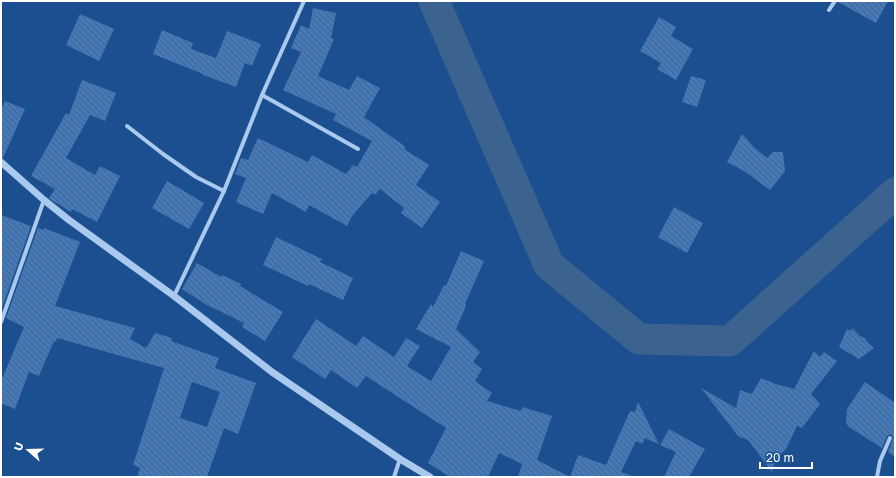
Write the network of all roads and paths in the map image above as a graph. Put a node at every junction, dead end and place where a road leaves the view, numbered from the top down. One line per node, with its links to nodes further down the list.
1 (304, 1): 4 (street)
2 (836, 1): 3 (street)
3 (829, 10)
4 (262, 95): 6 (street); 8 (street)
5 (126, 126): 8 (street)
6 (358, 149)
7 (1, 162): 9 (street)
8 (224, 191): 10 (street)
9 (44, 200): 10 (street); 11 (street)
10 (174, 296): 13 (street)
11 (1, 322)
12 (890, 438): 16 (street)
13 (400, 459): 14 (street); 15 (street)
14 (394, 477)
15 (430, 477)
16 (877, 477)

